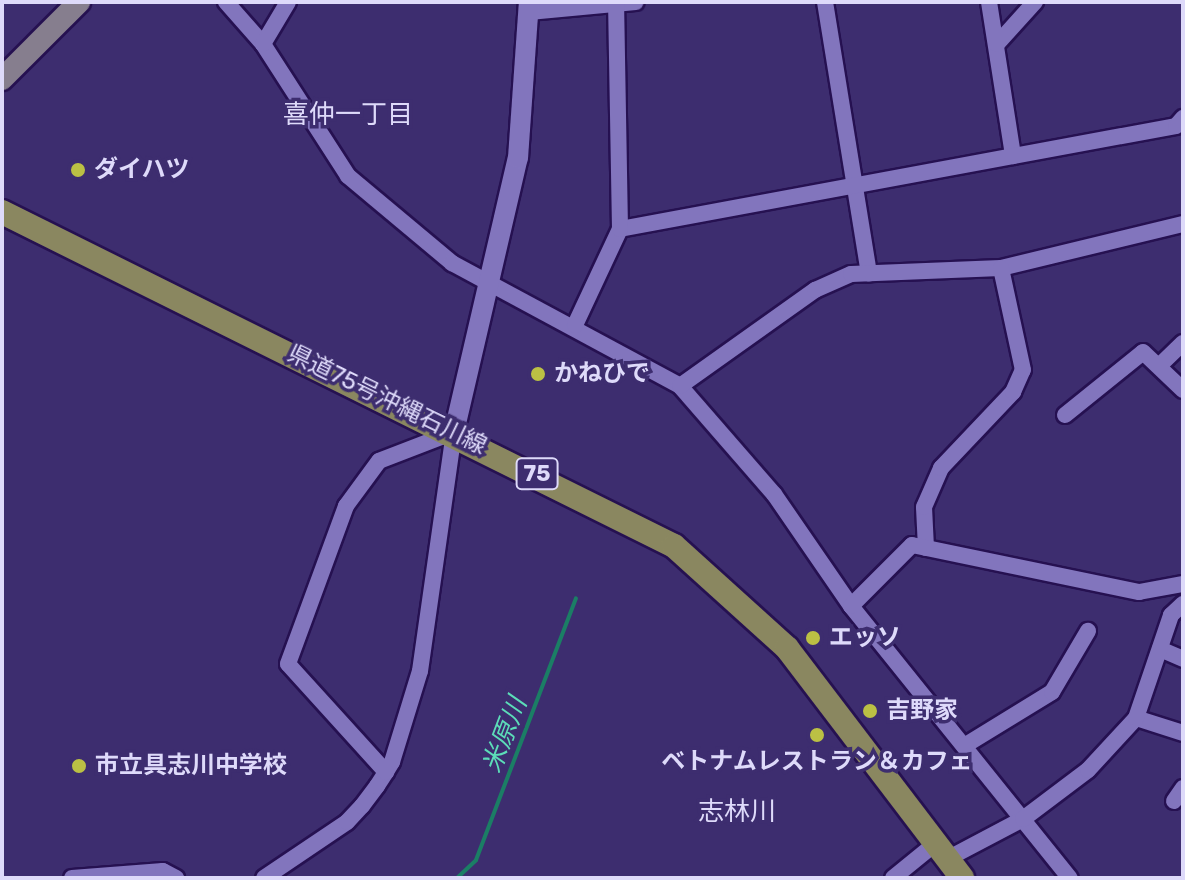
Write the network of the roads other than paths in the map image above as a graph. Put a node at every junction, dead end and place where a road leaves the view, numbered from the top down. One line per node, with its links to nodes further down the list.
1 (79, 2): 12 (main road)
2 (226, 2): 10 (street)
3 (288, 2): 10 (street)
4 (636, 2): 8 (street)
5 (825, 2): 15 (street)
6 (989, 2): 11 (street)
7 (1035, 2): 11 (street)
8 (616, 3): 9 (street); 18 (street)
9 (529, 7): 21 (street)
10 (263, 44): 21 (street)
11 (997, 44): 14 (street)
12 (2, 79)
13 (1183, 118): 14 (street)
14 (1013, 156): 15 (street)
15 (853, 180): 18 (street); 20 (street)
16 (2, 212): 28 (main road, 県道75号沖縄石川線 / 75)
17 (1183, 224): 19 (street)
18 (620, 229): 22 (street)
19 (1001, 268): 20 (street); 29 (street)
20 (869, 273): 25 (street)
21 (487, 282): 22 (street); 28 (street)
22 (575, 325): 25 (street)
23 (1183, 343): 24 (street)
24 (1159, 366): 26 (street); 27 (street)
25 (680, 386): 32 (street)
26 (1183, 390)
27 (1065, 415)
28 (454, 432): 39 (street); 39 (street); 41 (main road, 県道75号沖縄石川線 / 75)
29 (926, 548): 30 (street); 32 (street)
30 (1183, 584)
31 (1183, 604): 34 (street)
32 (851, 606): 38 (street)
33 (1088, 631): 38 (street)
34 (1160, 649): 35 (street); 36 (street)
35 (1183, 659)
36 (1136, 718): 37 (street); 40 (street)
37 (1183, 733)
38 (964, 746): 40 (street)
39 (386, 772): 44 (street)
40 (1023, 819): 41 (street); 46 (street)
41 (949, 860): 45 (street)
42 (72, 878): 43 (street)
43 (176, 878)
44 (264, 878)
45 (893, 878)
46 (1070, 878)

